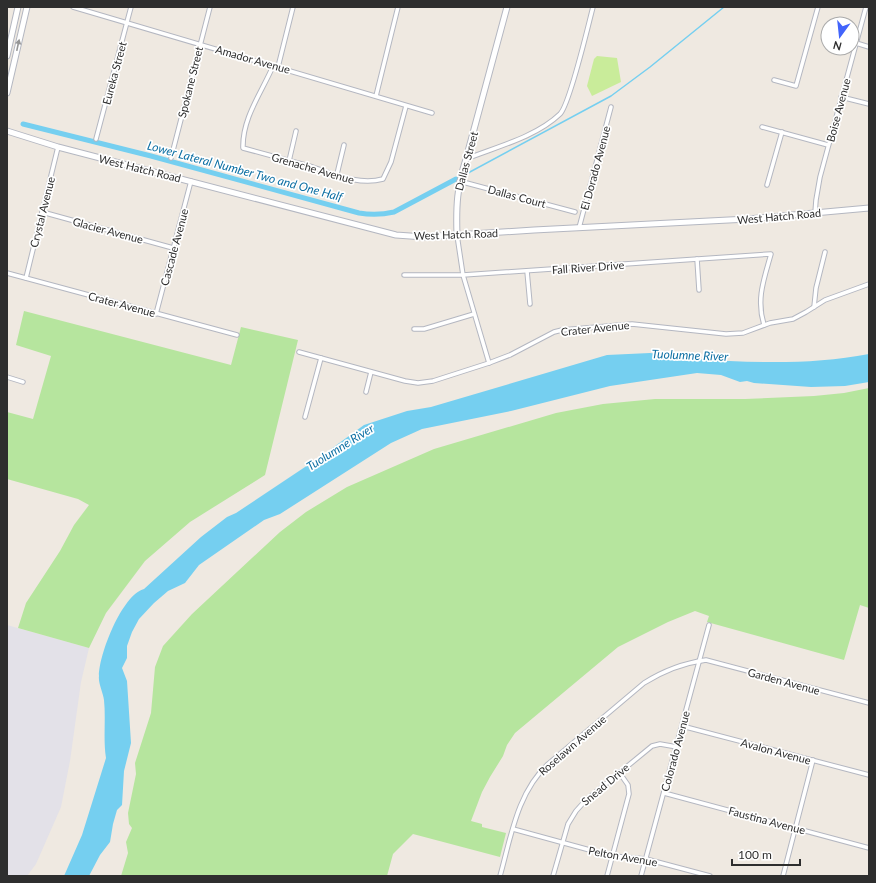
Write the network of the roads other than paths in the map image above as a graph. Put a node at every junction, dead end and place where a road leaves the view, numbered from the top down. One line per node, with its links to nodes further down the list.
1 (18, 7): 14 (main road)
2 (27, 7): 21 (main road, one-way to 2)
3 (73, 7): 12 (street, Amador Avenue)
4 (131, 7): 12 (street, Eureka Street)
5 (210, 7): 15 (street, Spokane Street)
6 (294, 7): 19 (street)
7 (398, 7): 22 (street)
8 (507, 7): 37 (main road, Dallas Street)
9 (593, 7): 37 (street)
10 (818, 7): 20 (street)
11 (866, 7): 13 (street, Boise Avenue)
12 (127, 22): 15 (street, Amador Avenue); 32 (street, Eureka Street)
13 (860, 29)
14 (10, 32): 16 (main road)
15 (200, 44): 18 (street, Amador Avenue); 36 (street, Spokane Street)
16 (7, 56)
17 (852, 56): 23 (street, Boise Avenue)
18 (273, 66): 19 (street, Amador Avenue); 38 (street, Grenache Avenue)
19 (278, 67): 22 (street, Amador Avenue)
20 (774, 80)
21 (7, 93)
22 (376, 96): 25 (street, Amador Avenue)
23 (841, 97): 24 (street); 34 (street, Boise Avenue)
24 (869, 104)
25 (406, 106): 27 (street, Amador Avenue); 39 (street, Grenache Avenue)
26 (611, 107): 47 (street, El Dorado Avenue)
27 (432, 113)
28 (762, 127): 31 (street)
29 (296, 130): 38 (street)
30 (7, 131): 35 (main road, West Hatch Road)
31 (782, 132): 34 (street); 42 (street)
32 (96, 139)
33 (344, 145): 39 (street)
34 (828, 145): 46 (street, Boise Avenue)
35 (58, 147): 40 (main road, West Hatch Road); 44 (street, Crystal Avenue)
36 (171, 158)
37 (466, 159): 41 (main road, Dallas Street)
38 (289, 160): 39 (street, Grenache Avenue)
39 (337, 174)
40 (191, 181): 48 (main road, West Hatch Road); 49 (street, Cascade Avenue)
41 (459, 181): 45 (street, Dallas Court); 48 (main road, Dallas Street)
42 (767, 185)
43 (869, 208): 46 (main road, West Hatch Road)
44 (42, 212): 49 (street, Glacier Avenue); 56 (street, Crystal Avenue)
45 (575, 212)
46 (815, 213): 47 (main road, West Hatch Road)
47 (579, 228): 48 (main road, West Hatch Road)
48 (457, 235): 55 (street, Dallas Street)
49 (174, 248): 61 (street, Cascade Avenue)
50 (826, 252): 60 (street)
51 (697, 259): 52 (street, Fall River Drive); 58 (street); 63 (street, Fall River Drive)
52 (528, 271): 55 (street, Fall River Drive); 59 (street)
53 (7, 273): 56 (street, Crater Avenue)
54 (404, 275): 55 (street, Fall River Drive)
55 (463, 275): 62 (street, Dallas Street)
56 (26, 278): 61 (street, Crater Avenue)
57 (869, 284): 60 (street, Crater Avenue)
58 (699, 290)
59 (530, 304)
60 (814, 306): 63 (street, Crater Avenue)
61 (156, 314): 65 (street, Crater Avenue)
62 (474, 314): 64 (street); 68 (street, Dallas Street)
63 (764, 325): 68 (street, Crater Avenue)
64 (414, 329)
65 (236, 336)
66 (299, 352): 67 (street, Crater Avenue)
67 (320, 358): 69 (street, Crater Avenue); 73 (street)
68 (489, 363): 69 (street, Crater Avenue)
69 (371, 372): 72 (street)
70 (7, 377): 71 (street)
71 (23, 382)
72 (366, 392)
73 (305, 417)
74 (709, 625): 75 (street, Colorado Avenue)
75 (700, 661): 76 (street, Garden Avenue); 77 (street, Colorado Avenue); 84 (street, Roselawn Avenue)
76 (869, 703)
77 (682, 726): 78 (street, Colorado Avenue); 79 (street, Avalon Avenue)
78 (676, 747): 80 (street, Snead Drive); 82 (street, Colorado Avenue)
79 (813, 760): 81 (street, Avalon Avenue); 83 (street)
80 (619, 772): 85 (street, Snead Drive); 87 (street)
81 (869, 775)
82 (664, 793): 83 (street, Faustina Avenue); 88 (street, Colorado Avenue)
83 (795, 828): 86 (street, Faustina Avenue); 94 (street)
84 (513, 829): 85 (street, Pelton Avenue); 89 (street, Roselawn Avenue)
85 (562, 843): 87 (street, Pelton Avenue); 90 (street, Snead Drive)
86 (869, 848)
87 (613, 856): 88 (street, Pelton Avenue); 91 (street)
88 (646, 859): 92 (street, Colorado Avenue); 93 (street, Pelton Avenue)
89 (500, 876)
90 (553, 876)
91 (607, 876)
92 (641, 876)
93 (710, 876)
94 (782, 876)

